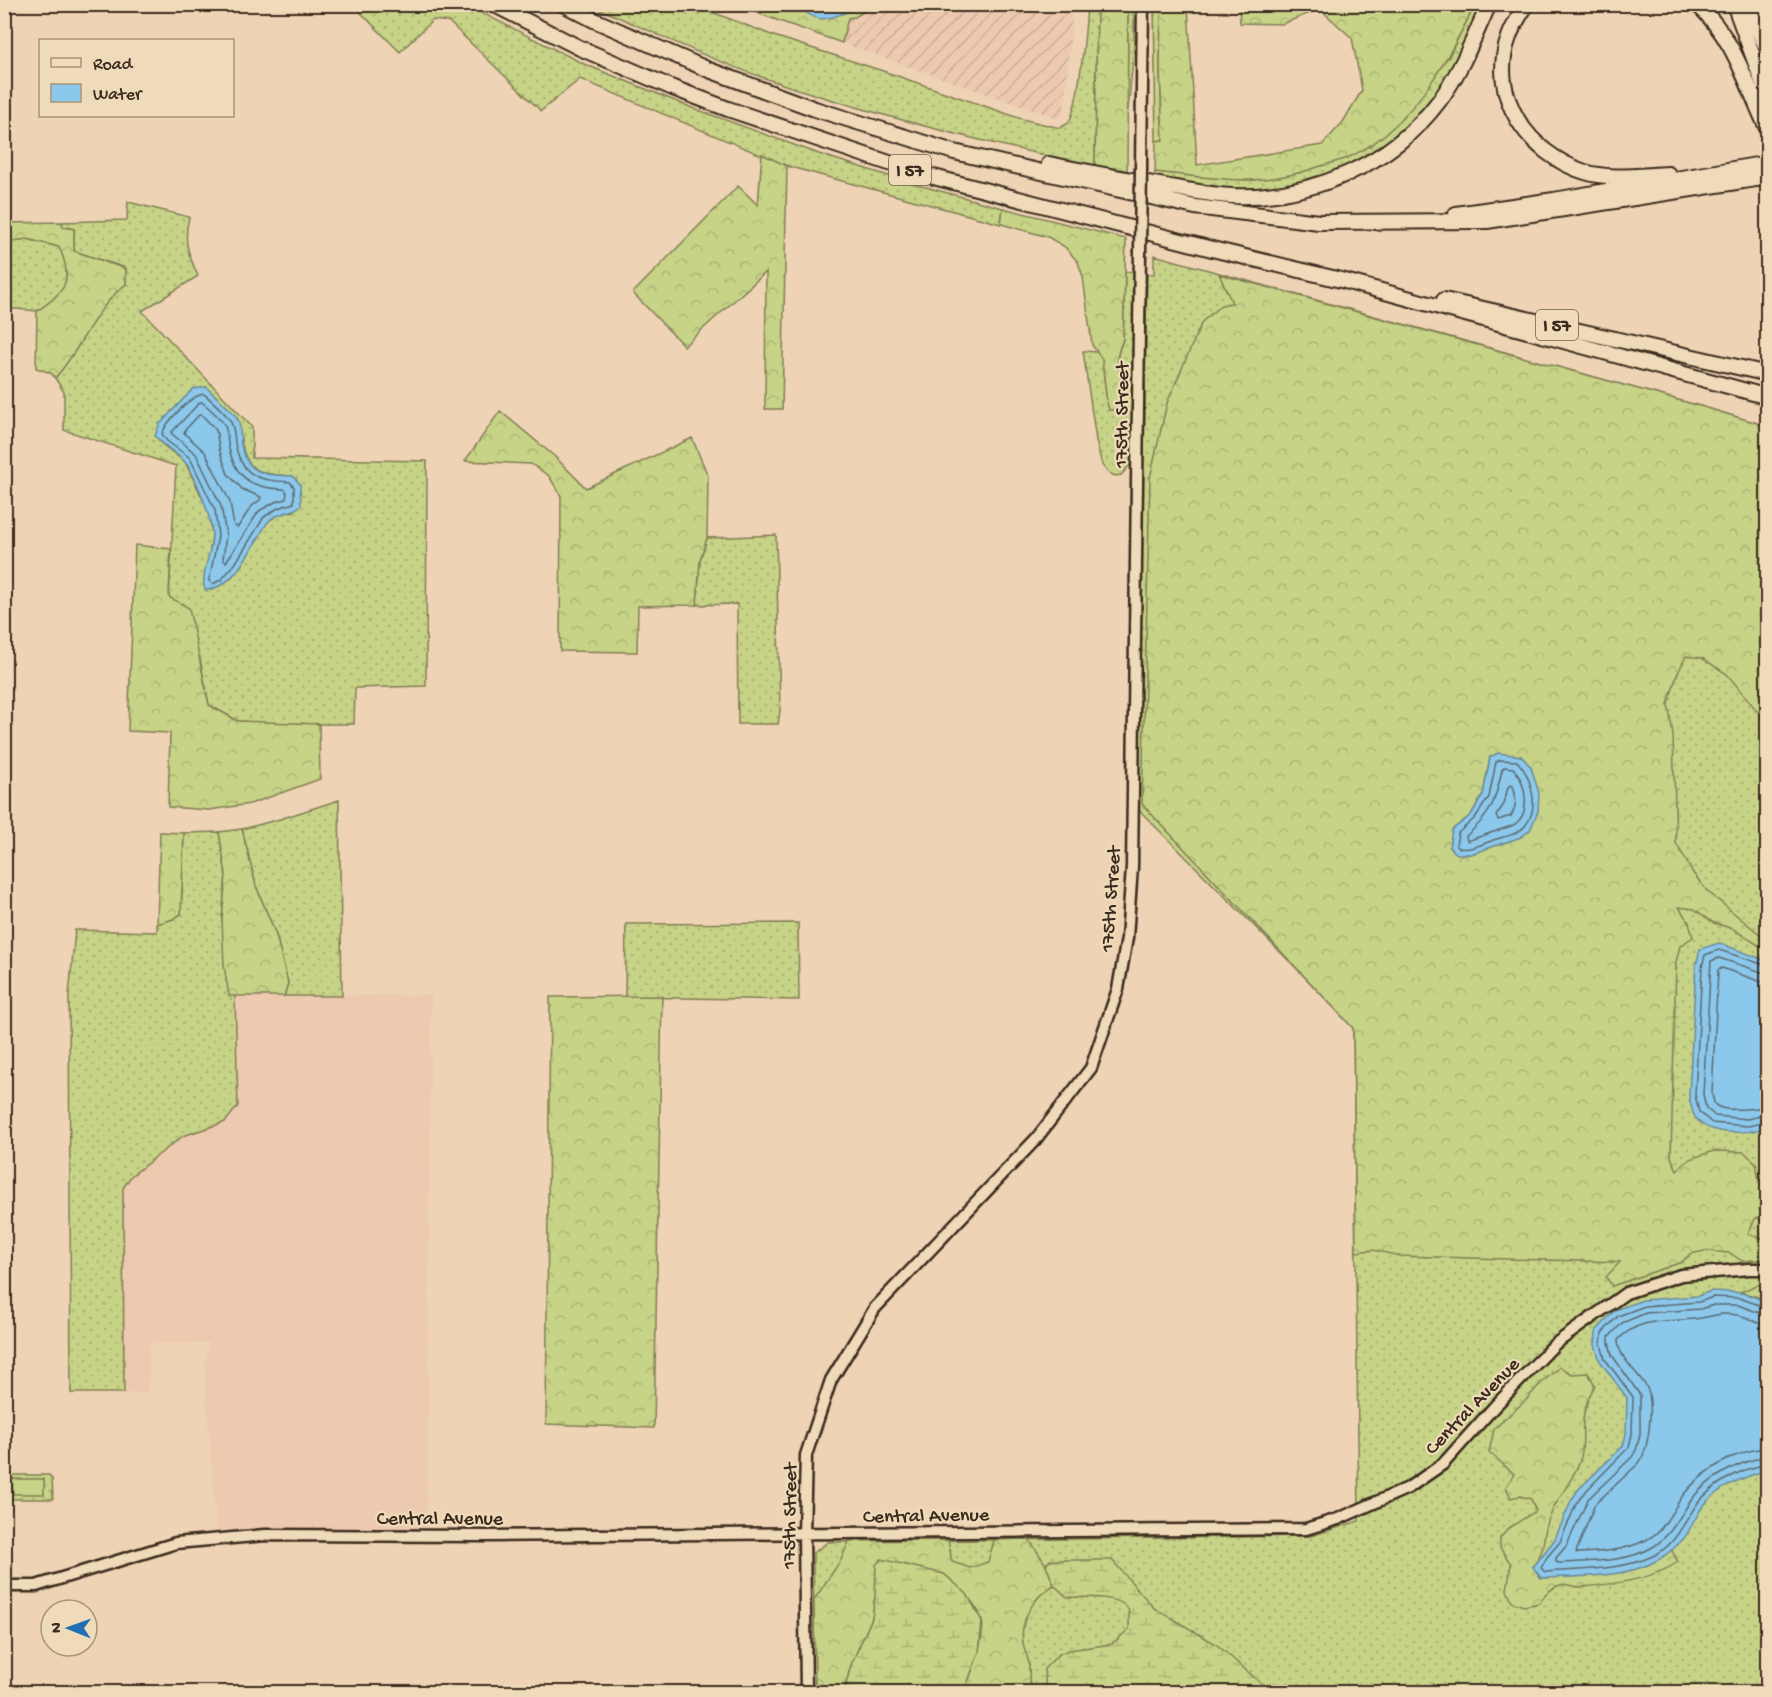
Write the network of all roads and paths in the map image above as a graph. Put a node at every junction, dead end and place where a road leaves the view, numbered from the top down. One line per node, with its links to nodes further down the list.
1 (493, 4): 18 (highway, I 57)
2 (563, 4): 12 (highway, I 57)
3 (1143, 4): 22 (street, 175th Street, bridge)
4 (1490, 4): 12 (highway)
5 (1527, 4): 14 (highway)
6 (1697, 4): 11 (highway)
7 (1734, 4): 10 (highway)
8 (1747, 4): 9 (highway)
9 (1767, 51)
10 (1767, 98)
11 (1767, 130)
12 (954, 152): 17 (highway, I 57)
13 (1767, 163): 15 (highway, I 57)
14 (1709, 173): 15 (highway, I 57); 17 (highway, I 57)
15 (1746, 174): 16 (highway); 17 (highway)
16 (1767, 177)
17 (1402, 222)
18 (1345, 281): 19 (highway, I 57); 20 (highway)
19 (1767, 374)
20 (1767, 397)
21 (1767, 1269): 22 (street, Central Avenue)
22 (804, 1533): 23 (street, Central Avenue); 24 (street, 175th Street)
23 (4, 1586)
24 (806, 1692)

